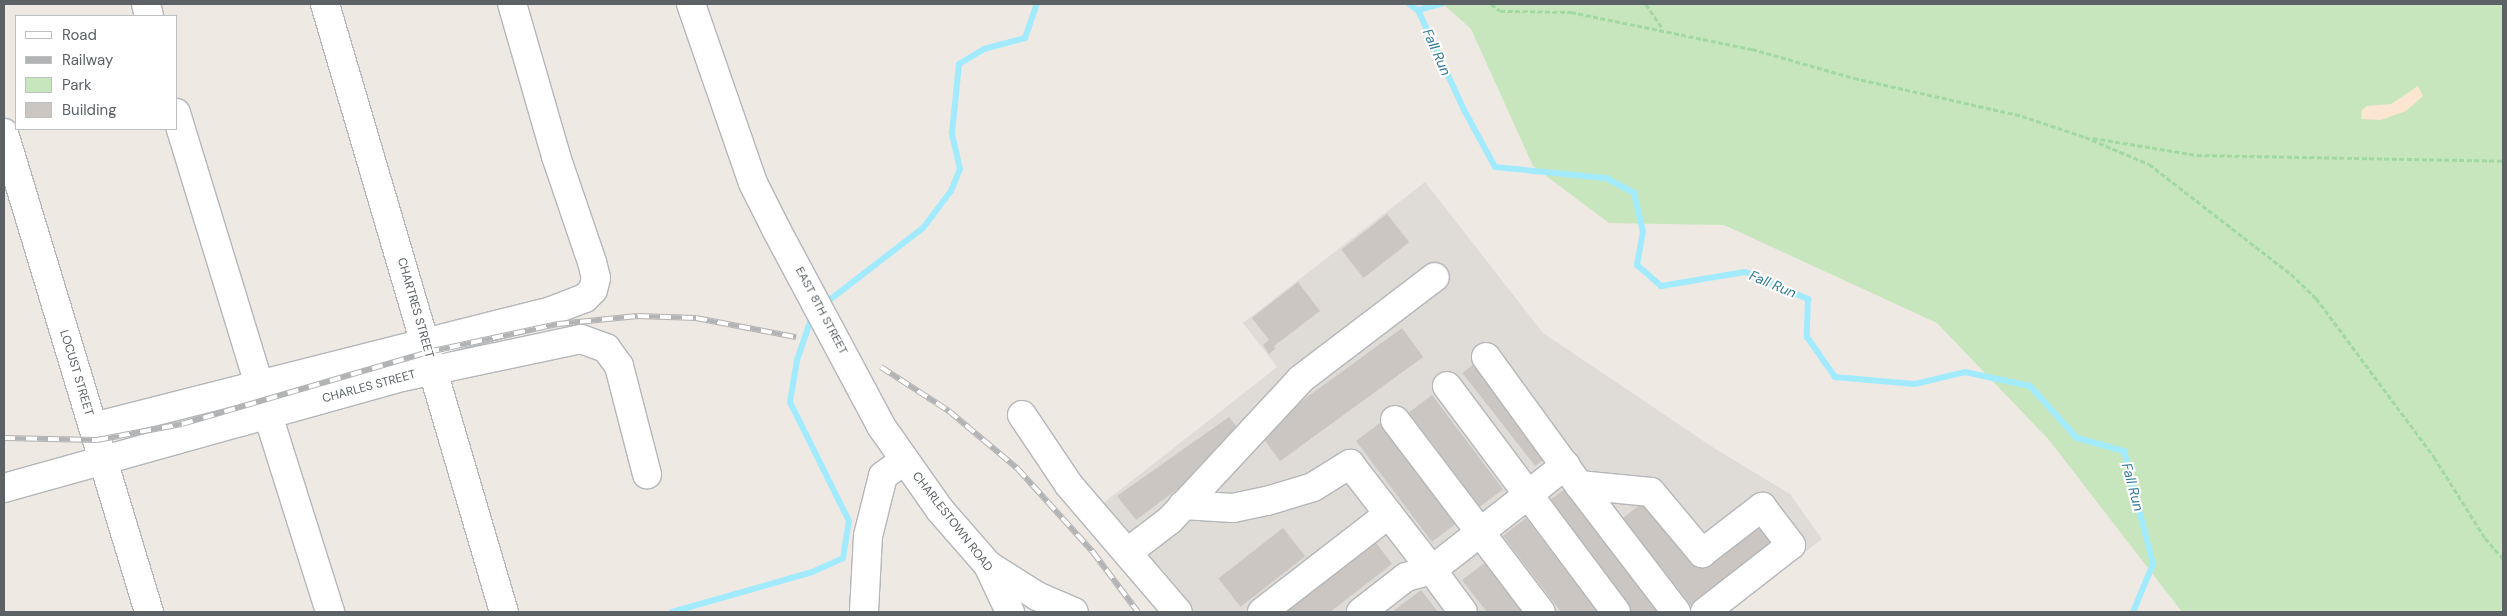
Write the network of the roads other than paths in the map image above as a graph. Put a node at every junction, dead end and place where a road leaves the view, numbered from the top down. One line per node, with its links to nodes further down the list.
1 (325, 4): 7 (street, CHARTRES STREET)
2 (512, 4): 7 (street)
3 (691, 4): 16 (street, EAST 8TH STREET)
4 (178, 120): 10 (street)
5 (4, 133): 15 (street, LOCUST STREET)
6 (1435, 277): 22 (street)
7 (424, 342): 9 (street, CHARTRES STREET); 10 (street)
8 (1486, 356): 19 (street)
9 (433, 369): 12 (street, CHARLES STREET); 18 (street, CHARLES STREET); 30 (street, CHARTRES STREET)
10 (259, 384): 15 (street)
11 (1447, 386): 21 (street)
12 (268, 415): 17 (street, CHARLES STREET); 29 (street)
13 (1022, 415): 25 (street)
14 (1395, 420): 24 (street)
15 (93, 427): 17 (street, LOCUST STREET)
16 (904, 460): 26 (street, CHARLESTOWN ROAD); 31 (street)
17 (103, 462): 20 (street, CHARLES STREET); 28 (street, LOCUST STREET)
18 (647, 474)
19 (1573, 475): 21 (street); 40 (street); 41 (street)
20 (4, 488)
21 (1528, 495): 24 (street); 39 (street)
22 (1184, 505): 23 (street); 25 (street)
23 (1389, 514): 27 (street); 35 (street)
24 (1480, 532): 27 (street); 38 (street)
25 (1128, 552): 34 (street)
26 (988, 565): 32 (street, CHARLESTOWN ROAD); 33 (street)
27 (1432, 570): 36 (street); 37 (street)
28 (149, 612)
29 (330, 612)
30 (504, 612)
31 (864, 612)
32 (1010, 612)
33 (1074, 612)
34 (1178, 612)
35 (1262, 612)
36 (1361, 612)
37 (1464, 612)
38 (1541, 612)
39 (1616, 612)
40 (1676, 612)
41 (1704, 612)

